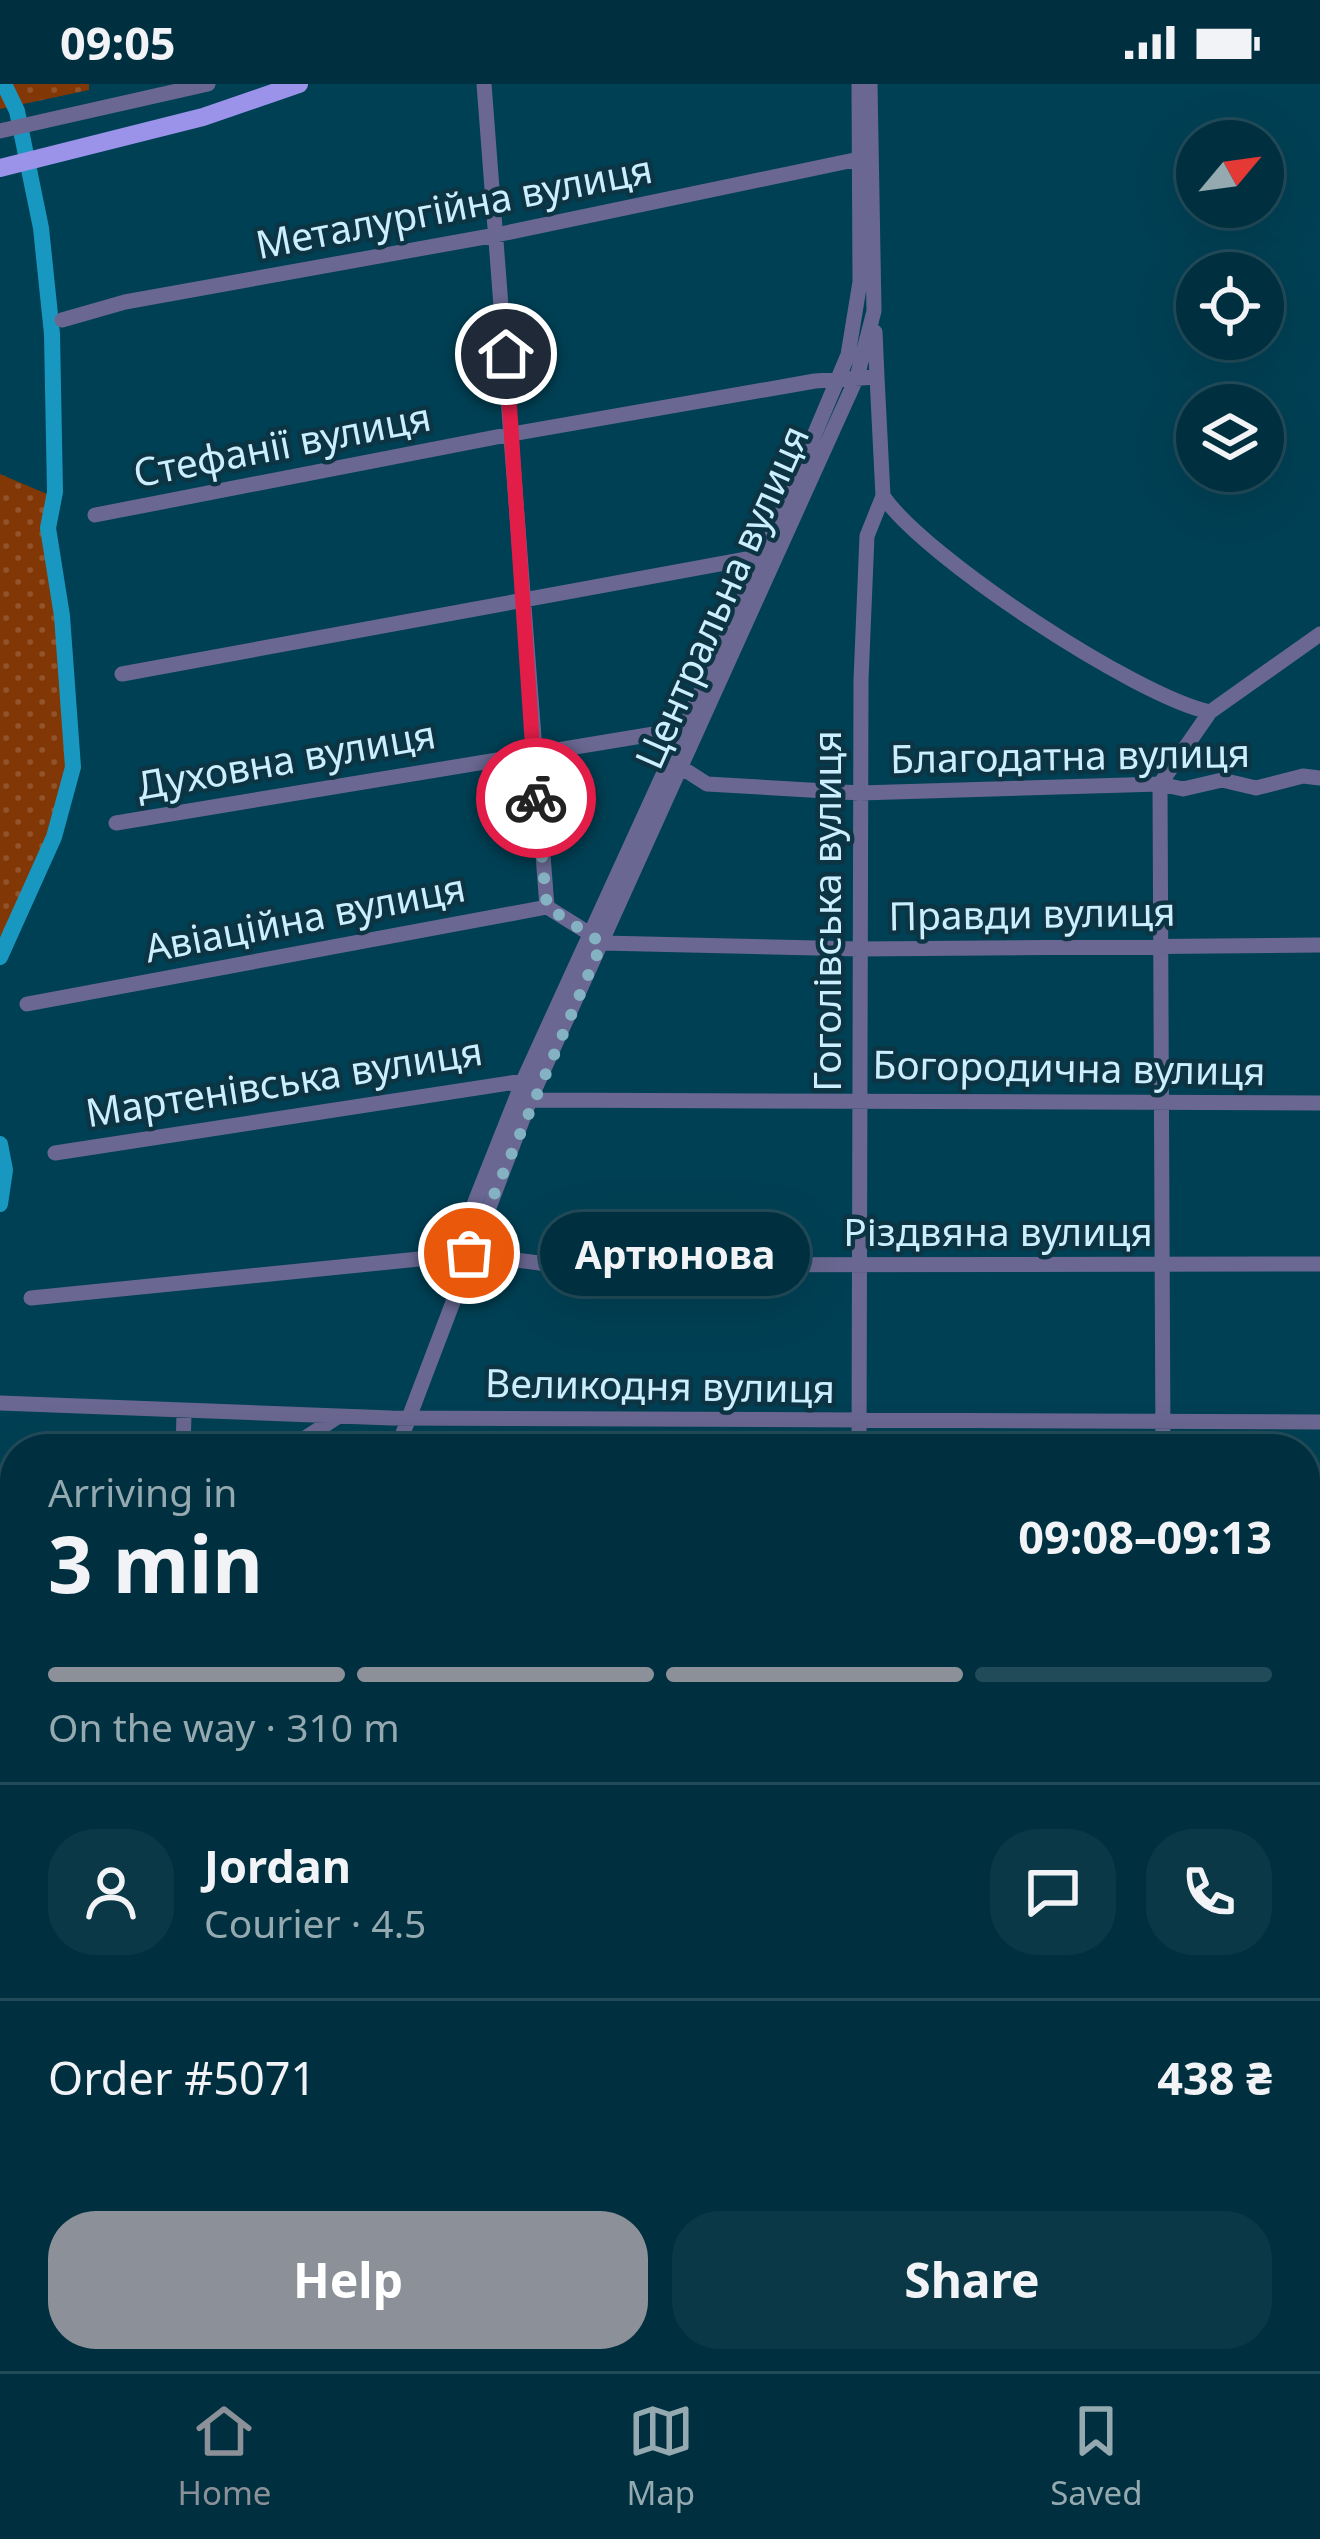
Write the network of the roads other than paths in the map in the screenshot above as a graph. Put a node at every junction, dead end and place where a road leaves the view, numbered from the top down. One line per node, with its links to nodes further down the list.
1 (208, 84): 6 (street)
2 (299, 84): 8 (main road)
3 (484, 84): 9 (street)
4 (859, 84): 7 (street, Центральна вулиця)
5 (870, 84): 10 (street, Центральна вулиця)
6 (0, 131)
7 (859, 159): 9 (street, Металургійна вулиця); 14 (street, Центральна вулиця)
8 (0, 168)
9 (496, 236): 11 (street, Металургійна вулиця); 15 (street)
10 (874, 310): 12 (street, Центральна вулиця); 13 (street, Гоголівська вулиця)
11 (62, 320)
12 (857, 377): 13 (street); 14 (street, Стефанії вулиця); 25 (street, Центральна вулиця)
13 (877, 377): 16 (street, Гоголівська вулиця)
14 (835, 382): 15 (street, Стефанії вулиця); 18 (street, Центральна вулиця)
15 (512, 434): 17 (street, Стефанії вулиця); 19 (street)
16 (884, 496): 22 (street); 28 (street, Гоголівська вулиця)
17 (95, 515)
18 (763, 556): 19 (street); 23 (street, Центральна вулиця)
19 (522, 598): 21 (street); 24 (street)
20 (1320, 634): 22 (street)
21 (122, 674)
22 (1210, 712): 27 (street)
23 (679, 736): 24 (street, Духовна вулиця); 31 (street, Центральна вулиця)
24 (532, 751): 29 (street, Духовна вулиця); 30 (street)
25 (682, 768): 28 (street, Благодатна вулиця); 31 (street, Центральна вулиця)
26 (1320, 778): 27 (street, Благодатна вулиця)
27 (1160, 784): 28 (street, Благодатна вулиця); 33 (street)
28 (860, 794): 34 (street, Гоголівська вулиця)
29 (116, 823)
30 (547, 907): 31 (street); 35 (street, Авіаційна вулиця)
31 (595, 937): 34 (street, Правди вулиця); 36 (street, Центральна вулиця); 38 (street, Центральна вулиця)
32 (1320, 945): 33 (street, Правди вулиця)
33 (1161, 946): 34 (street, Правди вулиця); 39 (street)
34 (860, 949): 37 (street, Гоголівська вулиця)
35 (27, 1004)
36 (523, 1081): 41 (street, Мартенівська вулиця); 42 (street, Центральна вулиця)
37 (860, 1099): 38 (street, Богородична вулиця); 39 (street, Богородична вулиця); 43 (street, Гоголівська вулиця)
38 (530, 1100): 42 (street, Центральна вулиця)
39 (1162, 1103): 40 (street, Богородична вулиця); 44 (street)
40 (1320, 1103)
41 (55, 1153)
42 (461, 1255): 43 (street, Різдвяна вулиця); 46 (street, Різдвяна вулиця); 49 (street, Центральна вулиця)
43 (860, 1264): 44 (street, Різдвяна вулиця); 51 (street, Гоголівська вулиця)
44 (1162, 1264): 45 (street, Різдвяна вулиця); 52 (street)
45 (1320, 1264)
46 (31, 1298)
47 (0, 1403): 48 (street, Великодня вулиця)
48 (184, 1414): 50 (street, Великодня вулиця); 54 (street)
49 (410, 1416): 50 (street, Великодня вулиця); 51 (street, Великодня вулиця); 56 (street, Центральна вулиця)
50 (336, 1418): 55 (street)
51 (860, 1420): 52 (street, Великодня вулиця); 57 (street, Гоголівська вулиця)
52 (1163, 1421): 53 (street, Великодня вулиця); 58 (street)
53 (1320, 1422)
54 (183, 1434)
55 (311, 1434)
56 (403, 1434)
57 (860, 1434)
58 (1163, 1434)

